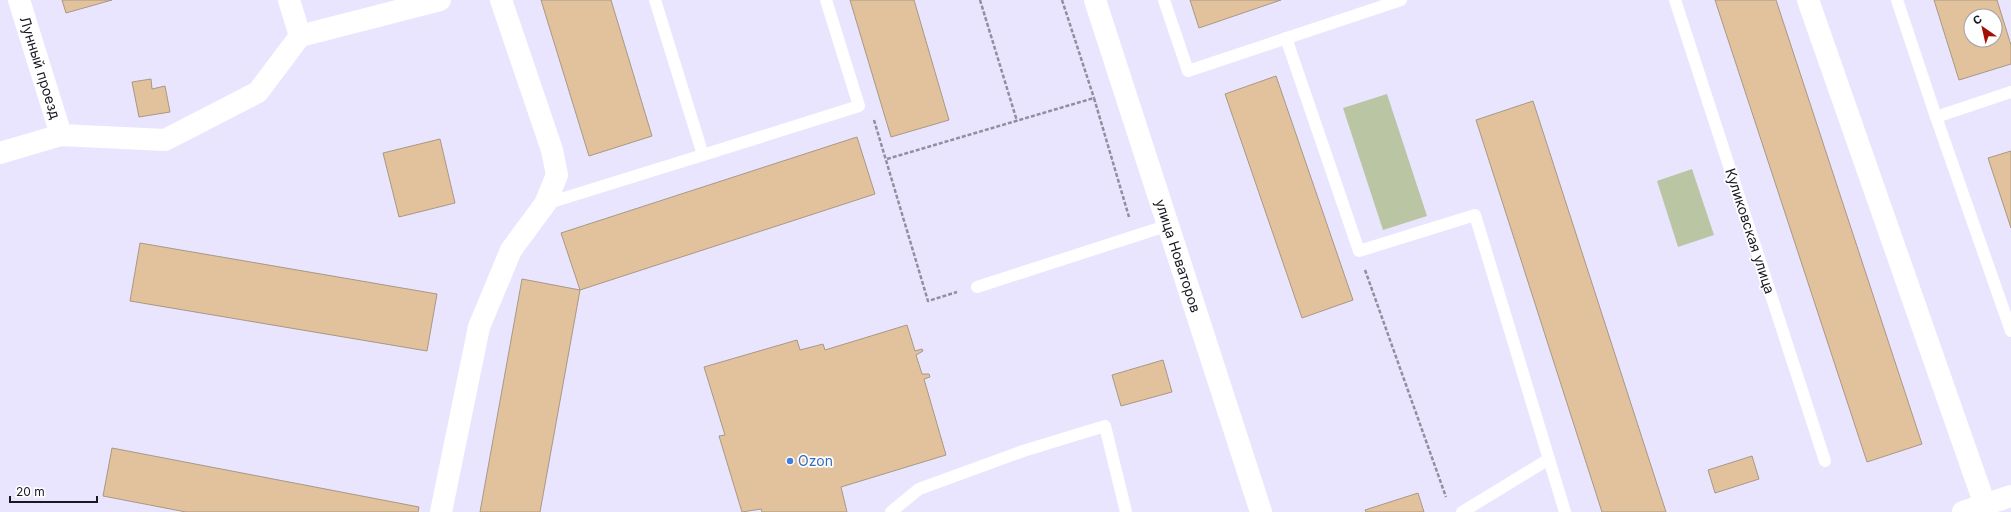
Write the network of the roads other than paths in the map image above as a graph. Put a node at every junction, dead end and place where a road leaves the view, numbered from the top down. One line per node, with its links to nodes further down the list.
1 (19, 0): 17 (street, Лунный проезд)
2 (289, 0): 13 (street)
3 (440, 0): 13 (street)
4 (501, 0): 20 (street)
5 (655, 0): 19 (lane)
6 (826, 0): 19 (lane)
7 (1095, 0): 21 (street, улица Новаторов)
8 (1164, 0): 14 (lane)
9 (1401, 0): 14 (lane)
10 (1675, 0): 25 (lane, Куликовская улица)
11 (1808, 0): 27 (street)
12 (1897, 0): 16 (lane)
13 (300, 36): 17 (street)
14 (1286, 38): 24 (lane)
15 (2011, 92): 16 (lane)
16 (1936, 117): 23 (lane)
17 (61, 135): 18 (street)
18 (0, 153)
19 (704, 155): 20 (lane)
20 (545, 204): 28 (street)
21 (1169, 225): 22 (lane); 31 (street, улица Новаторов)
22 (977, 287)
23 (2011, 331)
24 (1549, 459): 32 (lane); 33 (lane)
25 (1825, 461)
26 (2011, 496): 27 (street)
27 (1985, 505): 34 (street)
28 (441, 512)
29 (891, 512): 30 (lane)
30 (1126, 512)
31 (1261, 512)
32 (1462, 512)
33 (1565, 512)
34 (1963, 512)

